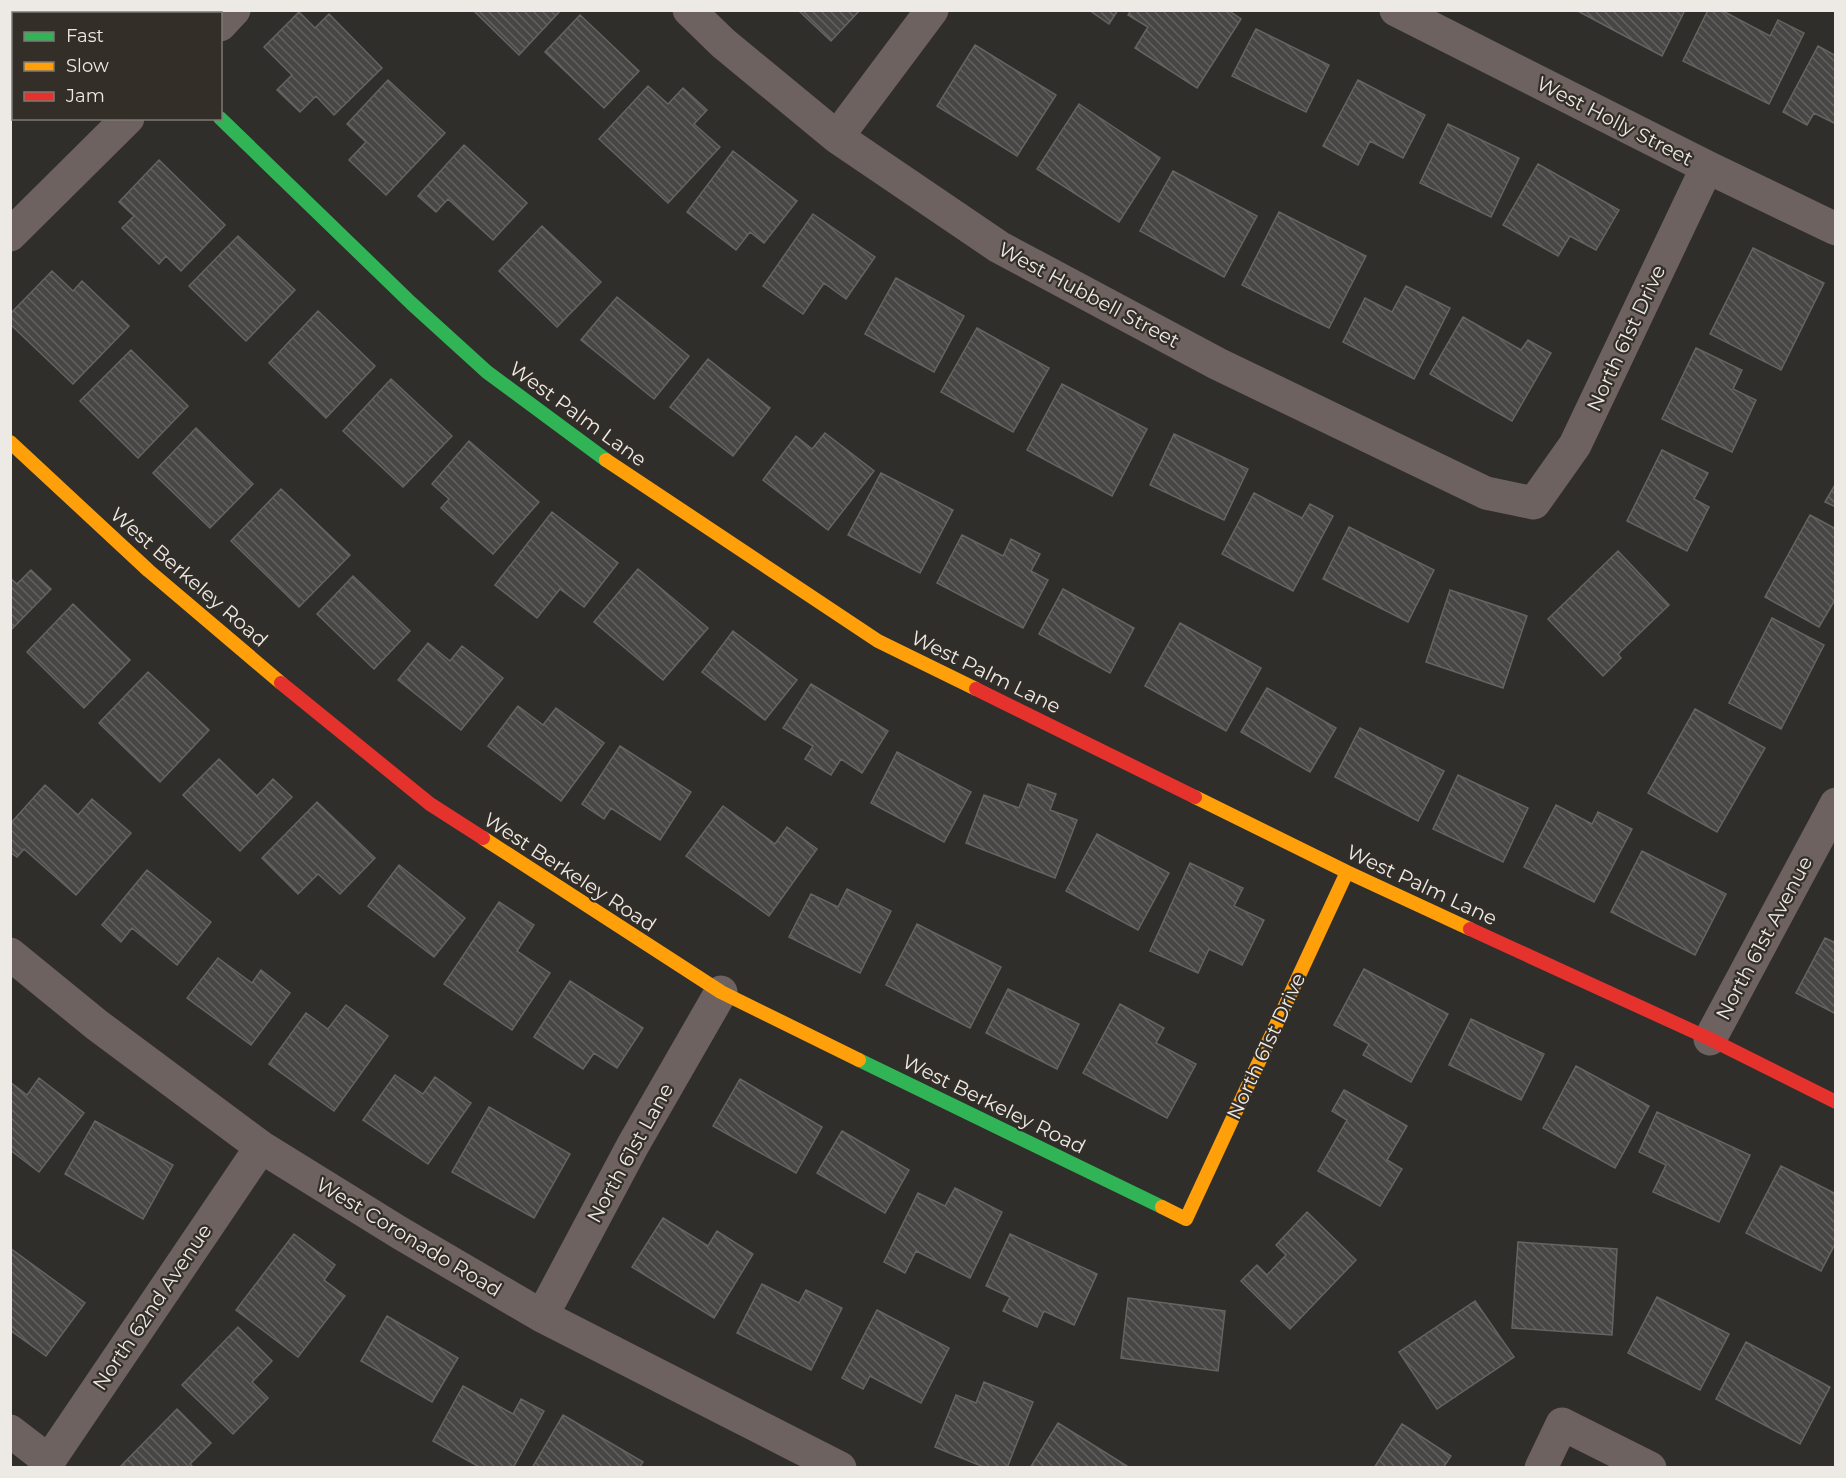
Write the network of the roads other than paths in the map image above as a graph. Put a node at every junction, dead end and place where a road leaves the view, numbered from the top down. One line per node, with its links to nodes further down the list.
1 (234, 10): 5 (street)
2 (688, 10): 8 (street, West Hubbell Street)
3 (932, 10): 8 (street)
4 (1396, 10): 9 (street, West Holly Street)
5 (222, 23)
6 (126, 120): 11 (street)
7 (222, 120): 15 (street, West Palm Lane)
8 (837, 137): 13 (street, West Hubbell Street)
9 (1707, 167): 10 (street, West Holly Street); 13 (street, North 61st Drive)
10 (1836, 229)
11 (10, 235)
12 (10, 442): 17 (street, West Berkeley Road)
13 (1534, 503)
14 (1836, 804): 18 (street, North 61st Avenue)
15 (1347, 872): 18 (street, West Palm Lane); 21 (street, North 61st Drive)
16 (10, 954): 20 (street, West Coronado Road)
17 (721, 992): 21 (street, West Berkeley Road); 22 (street, North 61st Lane)
18 (1710, 1040): 19 (street, West Palm Lane)
19 (1836, 1102)
20 (261, 1147): 22 (street, West Coronado Road); 24 (street, North 62nd Avenue)
21 (1186, 1219)
22 (542, 1316): 25 (street, West Coronado Road)
23 (10, 1431): 24 (street)
24 (46, 1464)
25 (840, 1467)
26 (1541, 1467): 27 (street)
27 (1650, 1467)

